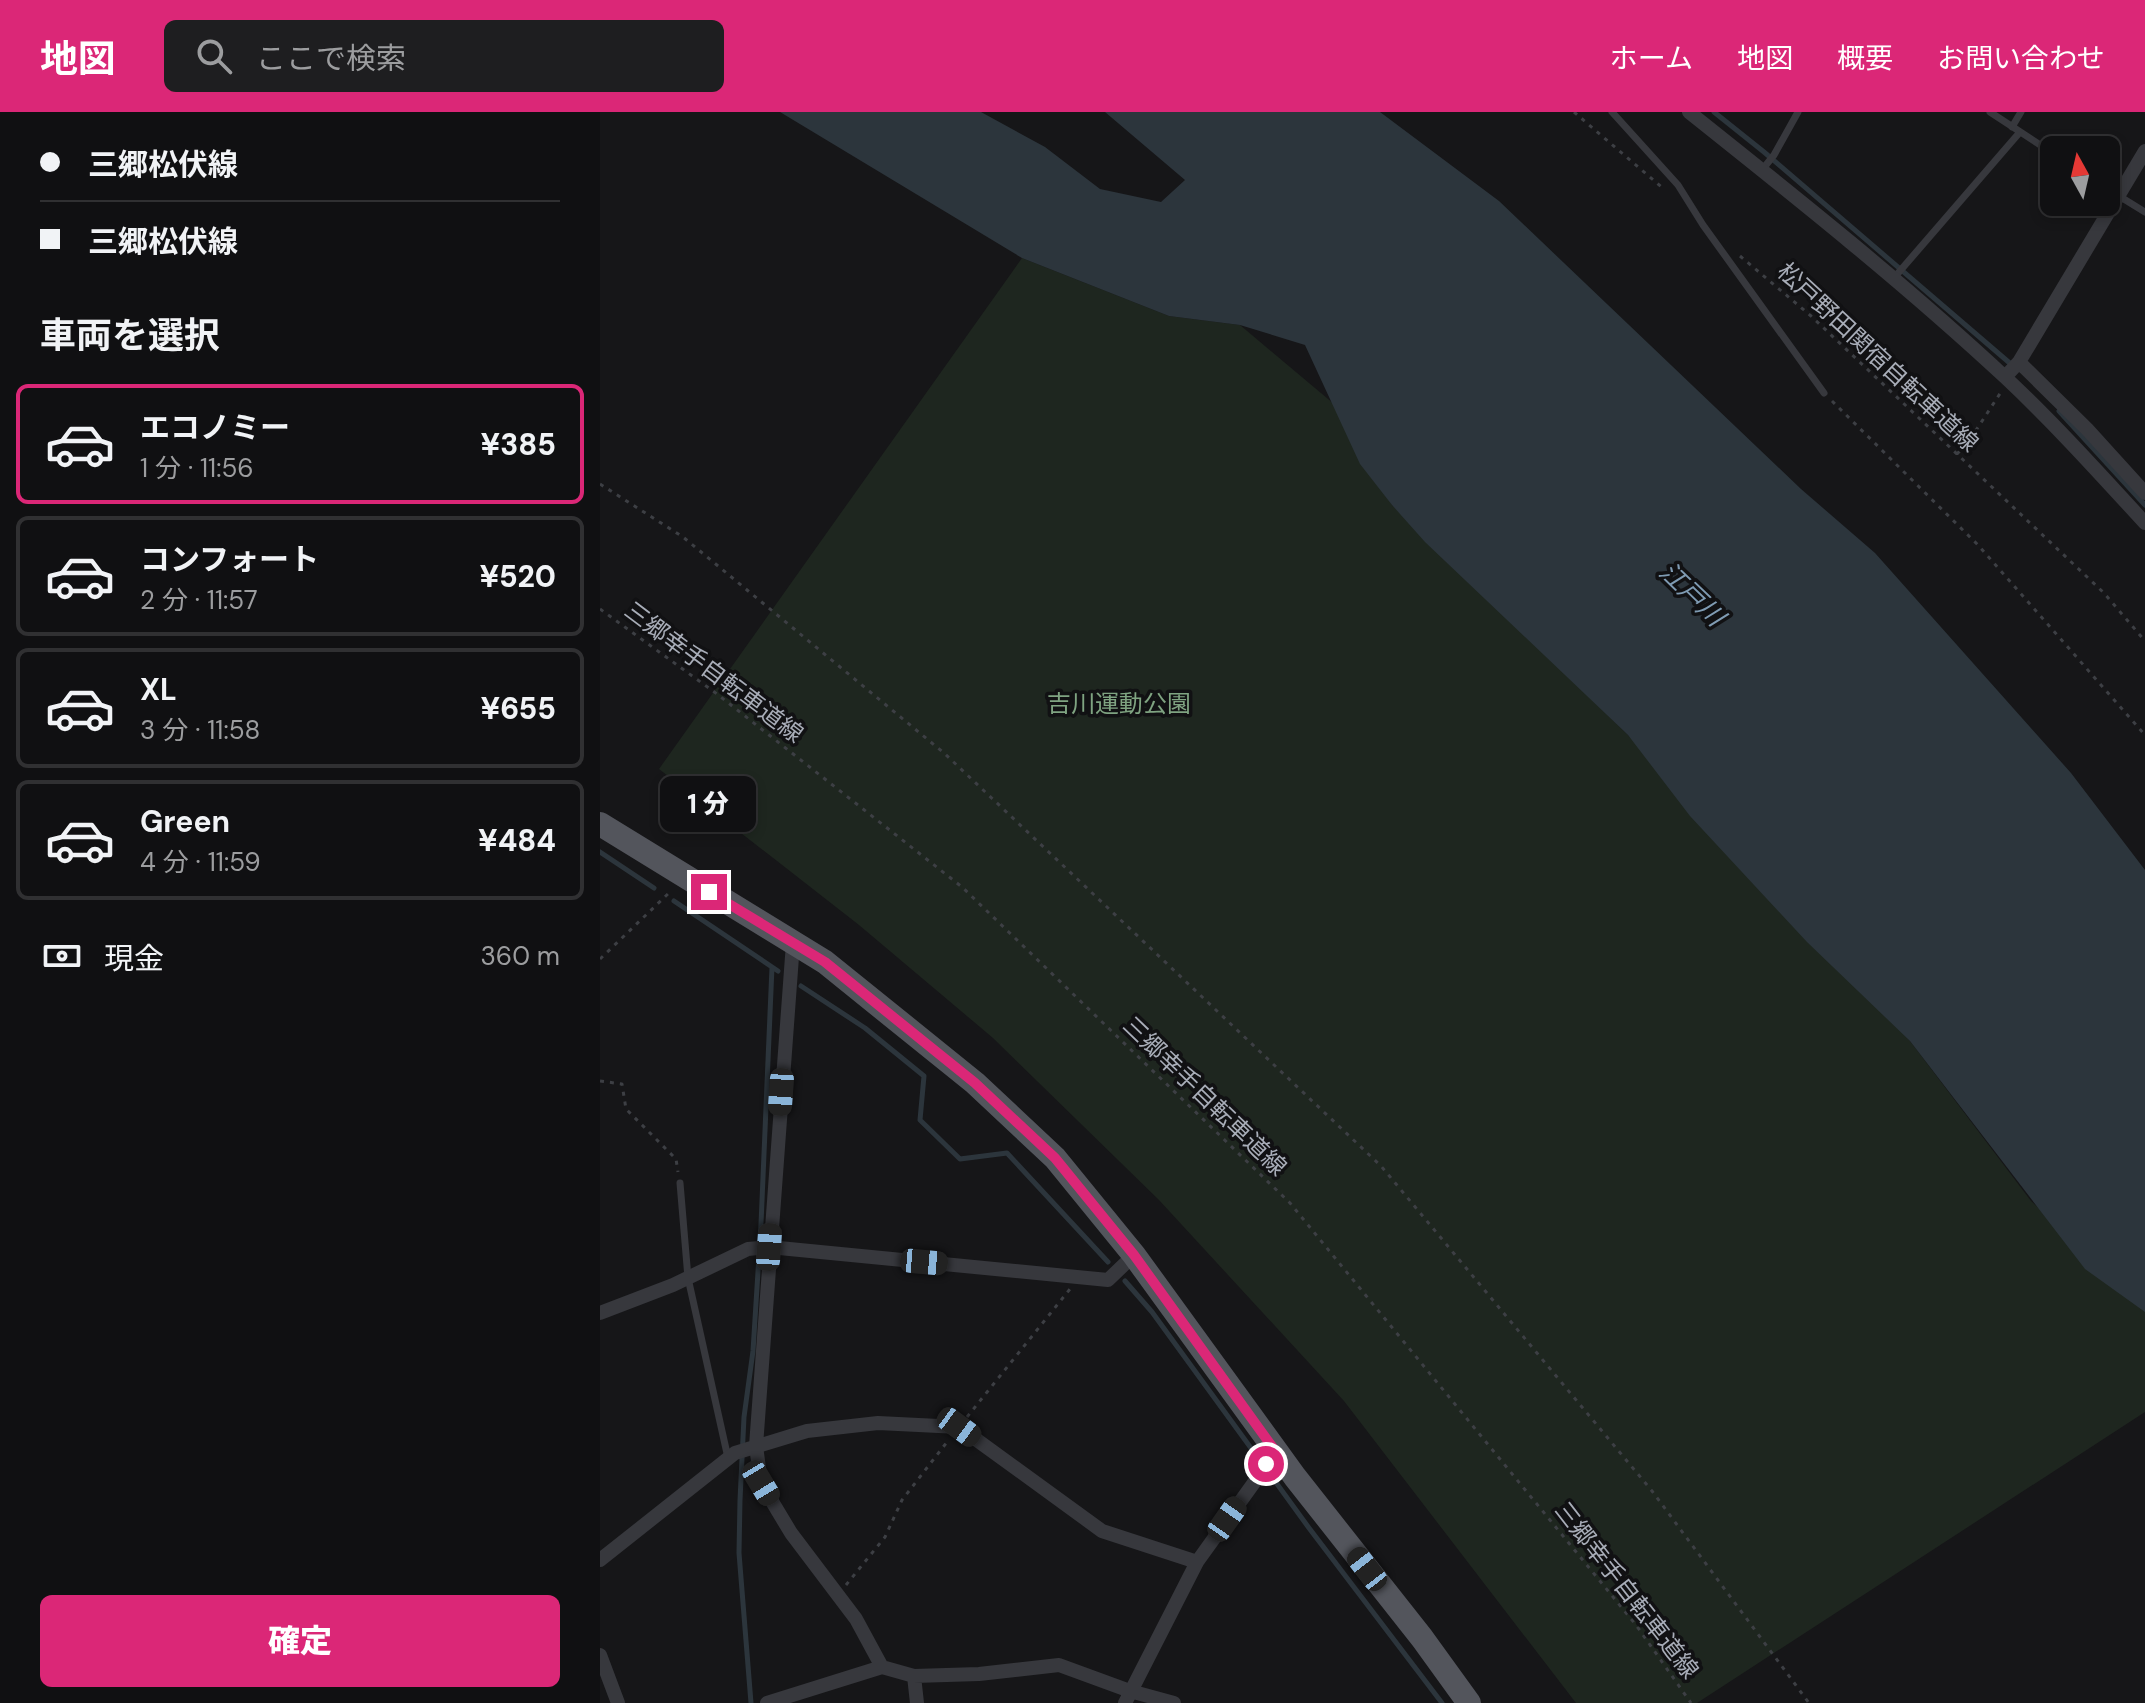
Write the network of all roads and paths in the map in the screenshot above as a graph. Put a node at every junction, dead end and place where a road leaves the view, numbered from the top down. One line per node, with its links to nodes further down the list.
1 (1574, 112): 14 (path)
2 (1612, 112): 21 (lane)
3 (1689, 112): 11 (street)
4 (1798, 112): 11 (lane)
5 (1990, 112): 7 (lane)
6 (2021, 112): 7 (lane)
7 (2012, 127): 8 (lane)
8 (2020, 132): 9 (lane); 18 (lane)
9 (2040, 145)
10 (2145, 151): 12 (street)
11 (1762, 170): 18 (street)
12 (2120, 182)
13 (2120, 197): 15 (lane)
14 (1674, 198)
15 (2145, 212)
16 (2099, 216): 19 (street)
17 (1739, 255): 22 (path, 松戸野田関宿自転車道線)
18 (1893, 279): 20 (street)
19 (2019, 362): 20 (street); 24 (street)
20 (2008, 380): 22 (path); 25 (street)
21 (1824, 393): 28 (path)
22 (1957, 454): 27 (path, 松戸野田関宿自転車道線)
23 (600, 484): 54 (path)
24 (2145, 493)
25 (2145, 523)
26 (600, 609): 53 (path, 三郷幸手自転車道線)
27 (2145, 641)
28 (2145, 735)
29 (600, 824): 30 (main road)
30 (685, 877): 31 (main road); 32 (path)
31 (793, 943): 35 (street); 36 (main road)
32 (600, 959)
33 (600, 1081): 34 (path)
34 (680, 1183): 37 (lane)
35 (769, 1247): 36 (street); 37 (street); 39 (street)
36 (1134, 1255): 41 (main road)
37 (688, 1278): 38 (street); 40 (lane)
38 (600, 1313)
39 (756, 1446): 40 (street); 43 (street); 45 (street)
40 (728, 1458): 42 (street)
41 (1267, 1464): 43 (street); 52 (main road)
42 (600, 1560)
43 (1197, 1562): 47 (street)
44 (600, 1655): 48 (street)
45 (882, 1667): 46 (street); 49 (street)
46 (914, 1676): 47 (street); 50 (street)
47 (1130, 1699): 51 (street)
48 (618, 1703)
49 (767, 1703)
50 (917, 1703)
51 (1174, 1703)
52 (1469, 1703)
53 (1691, 1703)
54 (1809, 1703)

